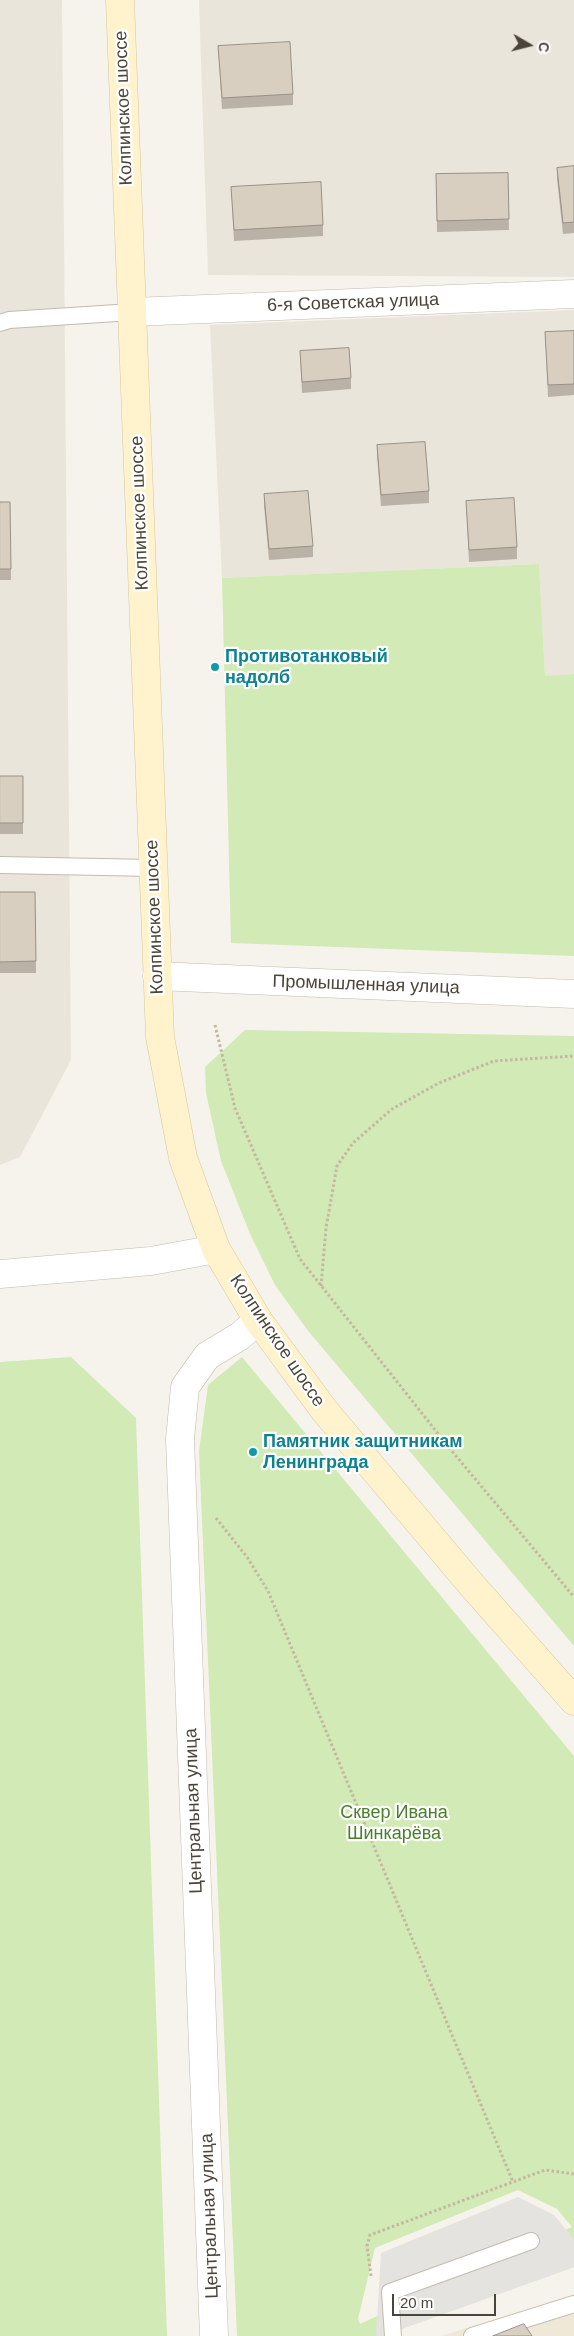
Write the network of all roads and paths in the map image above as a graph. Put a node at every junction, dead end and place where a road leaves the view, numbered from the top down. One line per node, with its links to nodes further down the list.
1 (120, 0): 3 (main road, Колпинское шоссе)
2 (574, 294): 3 (street, 6-я Советская улица)
3 (132, 312): 4 (lane); 6 (main road, Колпинское шоссе)
4 (0, 323)
5 (0, 865): 6 (lane)
6 (153, 868): 7 (main road, Колпинское шоссе)
7 (157, 976): 8 (street, Промышленная улица); 11 (main road, Колпинское шоссе)
8 (574, 994)
9 (215, 1025): 13 (path)
10 (574, 1056): 13 (path)
11 (216, 1250): 12 (street); 14 (main road, Колпинское шоссе)
12 (0, 1274)
13 (321, 1286): 16 (path)
14 (258, 1320): 15 (street, Центральная улица); 17 (main road, Колпинское шоссе)
15 (182, 1492): 19 (path); 23 (street, Центральная улица)
16 (574, 1597)
17 (574, 1702)
18 (574, 2174): 19 (path)
19 (513, 2182): 22 (path)
20 (531, 2241): 22 (lane)
21 (574, 2304): 25 (lane)
22 (391, 2306): 24 (lane)
23 (214, 2336)
24 (393, 2336)
25 (472, 2336)

